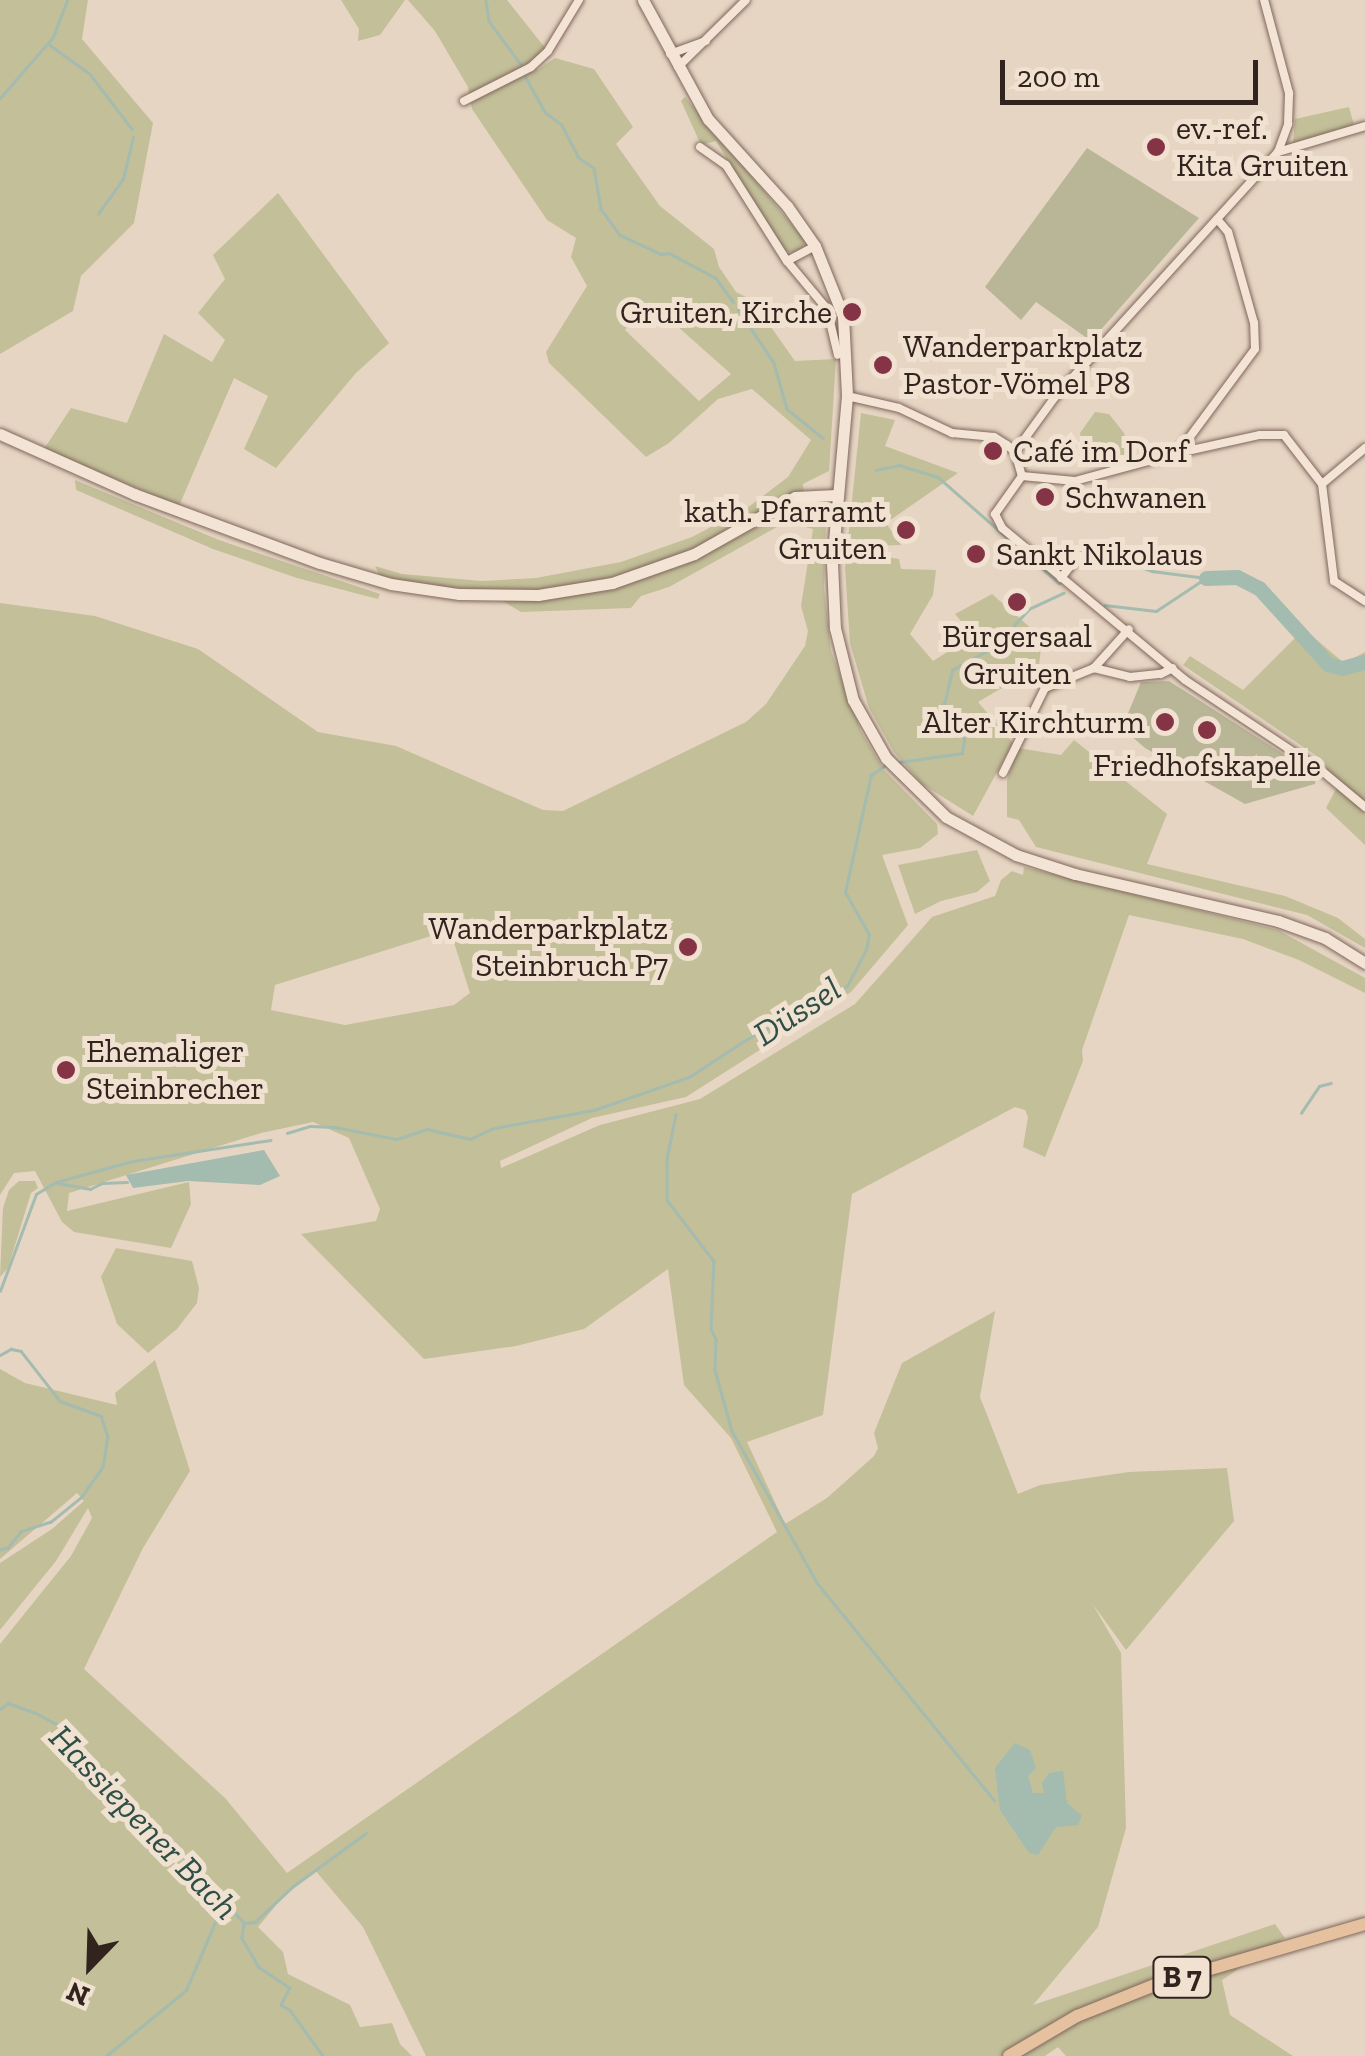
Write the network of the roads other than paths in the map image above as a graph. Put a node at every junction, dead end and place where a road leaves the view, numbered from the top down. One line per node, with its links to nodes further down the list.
1 (579, 0): 8 (street)
2 (643, 0): 6 (main road)
3 (746, 0): 5 (street)
4 (1264, 0): 11 (street)
5 (706, 41): 6 (street); 7 (street)
6 (670, 54): 7 (main road)
7 (678, 67): 13 (main road)
8 (464, 101)
9 (1365, 127): 11 (street)
10 (700, 147): 14 (street)
11 (1278, 152): 12 (street)
12 (1217, 219): 19 (street); 20 (street)
13 (815, 246): 14 (street); 16 (main road)
14 (787, 261): 15 (street)
15 (838, 355)
16 (847, 396): 19 (street); 23 (main road)
17 (0, 434): 23 (main road)
18 (1365, 448): 22 (street)
19 (1015, 452): 21 (street)
20 (1178, 452): 21 (street); 22 (street)
21 (1022, 476): 25 (street)
22 (1322, 484): 26 (street)
23 (836, 495): 32 (main road)
24 (1079, 555): 25 (street)
25 (1061, 578): 27 (street)
26 (1365, 601)
27 (1129, 629): 28 (street); 29 (street)
28 (1094, 668): 29 (street); 30 (street)
29 (1172, 668): 31 (street)
30 (1003, 773)
31 (1365, 808)
32 (1365, 964)
33 (1365, 1924): 34 (main road, B 7)
34 (1009, 2056)

